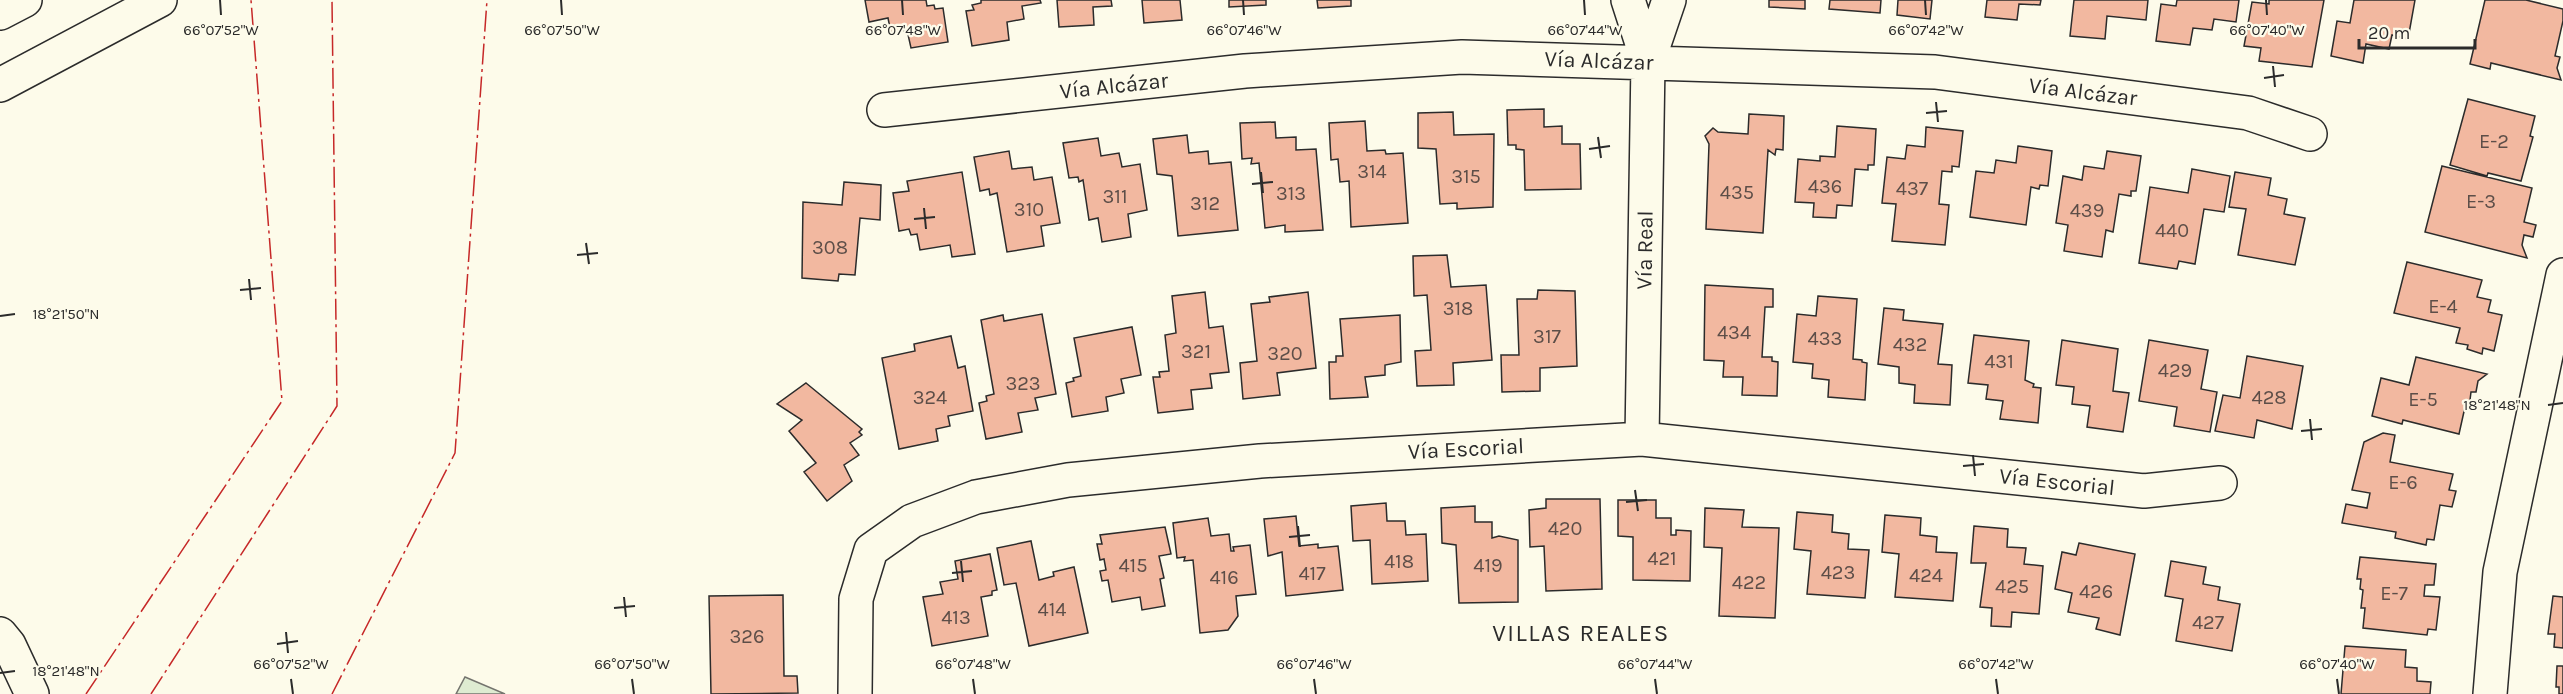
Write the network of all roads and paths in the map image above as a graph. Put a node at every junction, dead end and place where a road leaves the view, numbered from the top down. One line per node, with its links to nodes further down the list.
1 (25, 0): 5 (street)
2 (160, 0): 7 (street)
3 (1628, 0): 6 (street)
4 (1669, 0): 6 (street)
5 (0, 13)
6 (1648, 62): 8 (street, Vía Alcázar); 9 (street, Vía Alcázar); 12 (street, Vía Real)
7 (0, 85)
8 (884, 110)
9 (2310, 134)
10 (2563, 275): 11 (street)
11 (2558, 322): 17 (street)
12 (1642, 439): 13 (street, Vía Escorial); 16 (street, Vía Escorial)
13 (2220, 483)
14 (0, 634): 15 (street)
15 (32, 694)
16 (855, 694)
17 (2490, 694)

